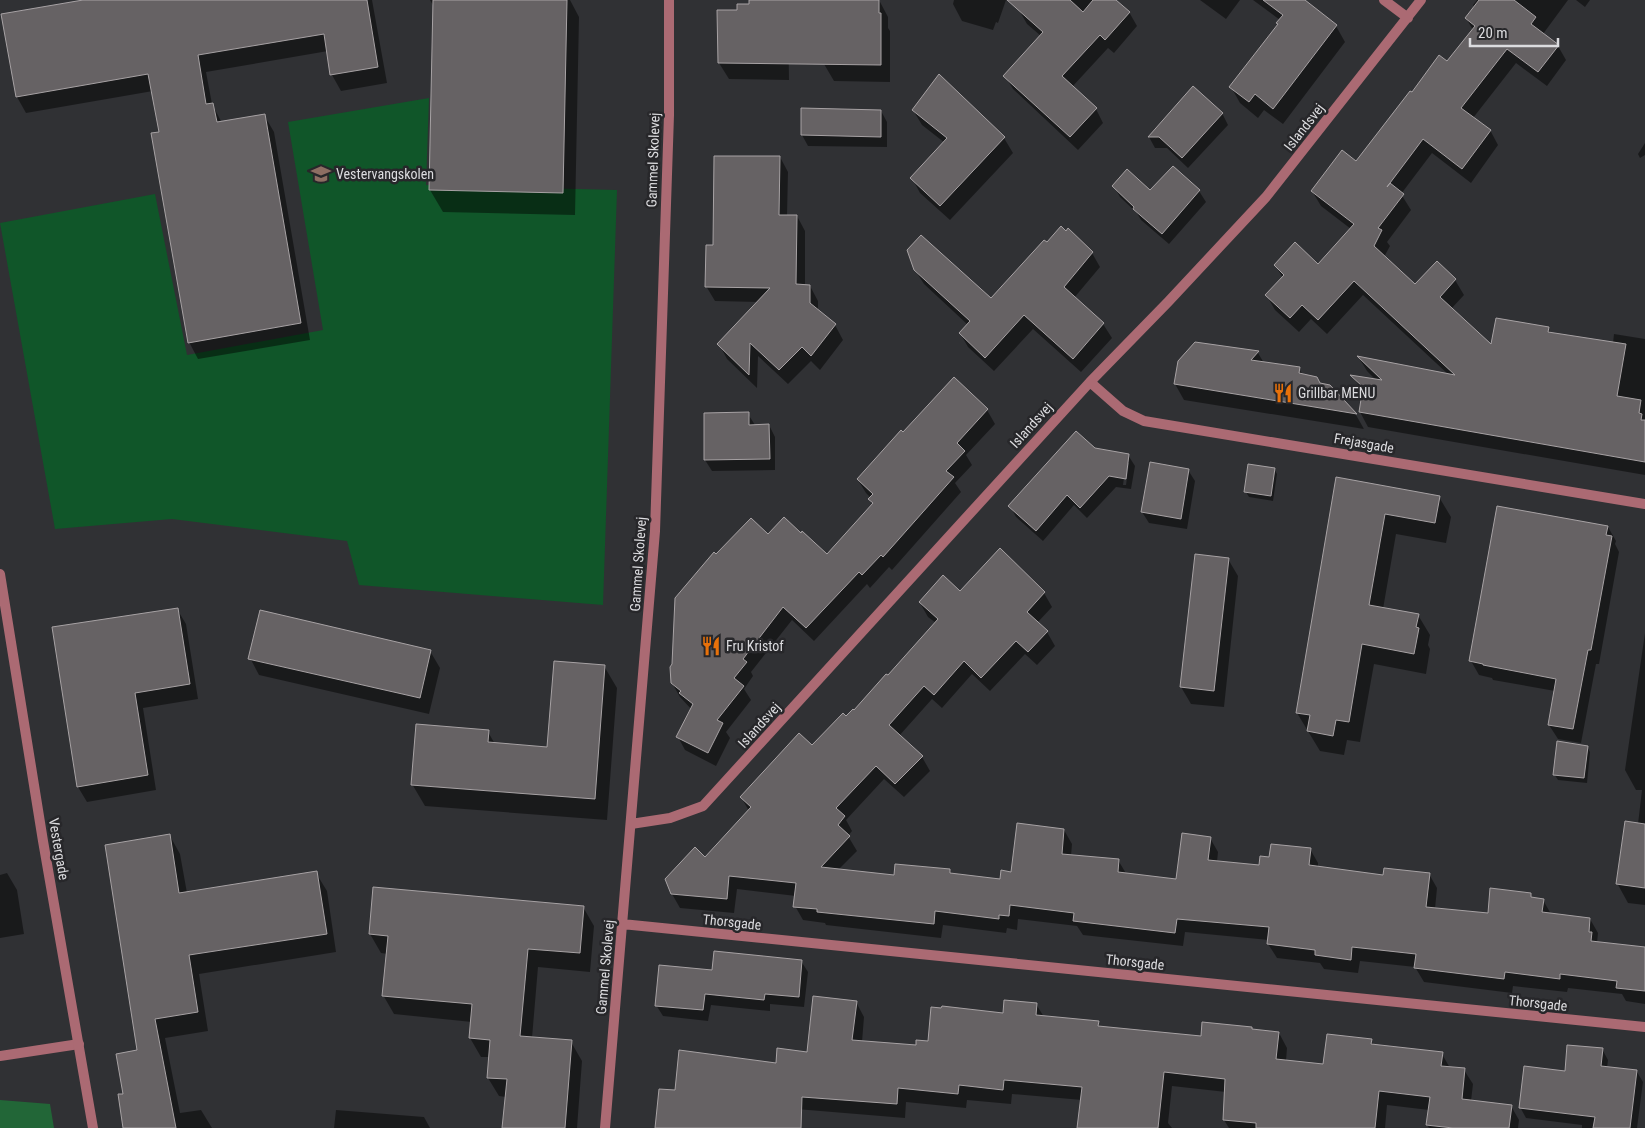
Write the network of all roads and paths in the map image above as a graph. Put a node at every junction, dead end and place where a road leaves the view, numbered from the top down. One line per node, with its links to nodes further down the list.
1 (670, 0): 8 (street, Gammel Skolevej)
2 (1384, 0): 4 (street)
3 (1421, 0): 4 (street, Islandsvej)
4 (1408, 18): 5 (street, Islandsvej)
5 (1090, 382): 6 (street, Frejasgade); 8 (street, Islandsvej)
6 (1645, 504)
7 (0, 574): 11 (street, Vestergade)
8 (631, 824): 9 (street, Gammel Skolevej)
9 (622, 924): 10 (street, Thorsgade); 14 (street, Gammel Skolevej)
10 (1645, 1027)
11 (79, 1044): 12 (street); 13 (street, Vestergade)
12 (0, 1056)
13 (93, 1128)
14 (605, 1128)

